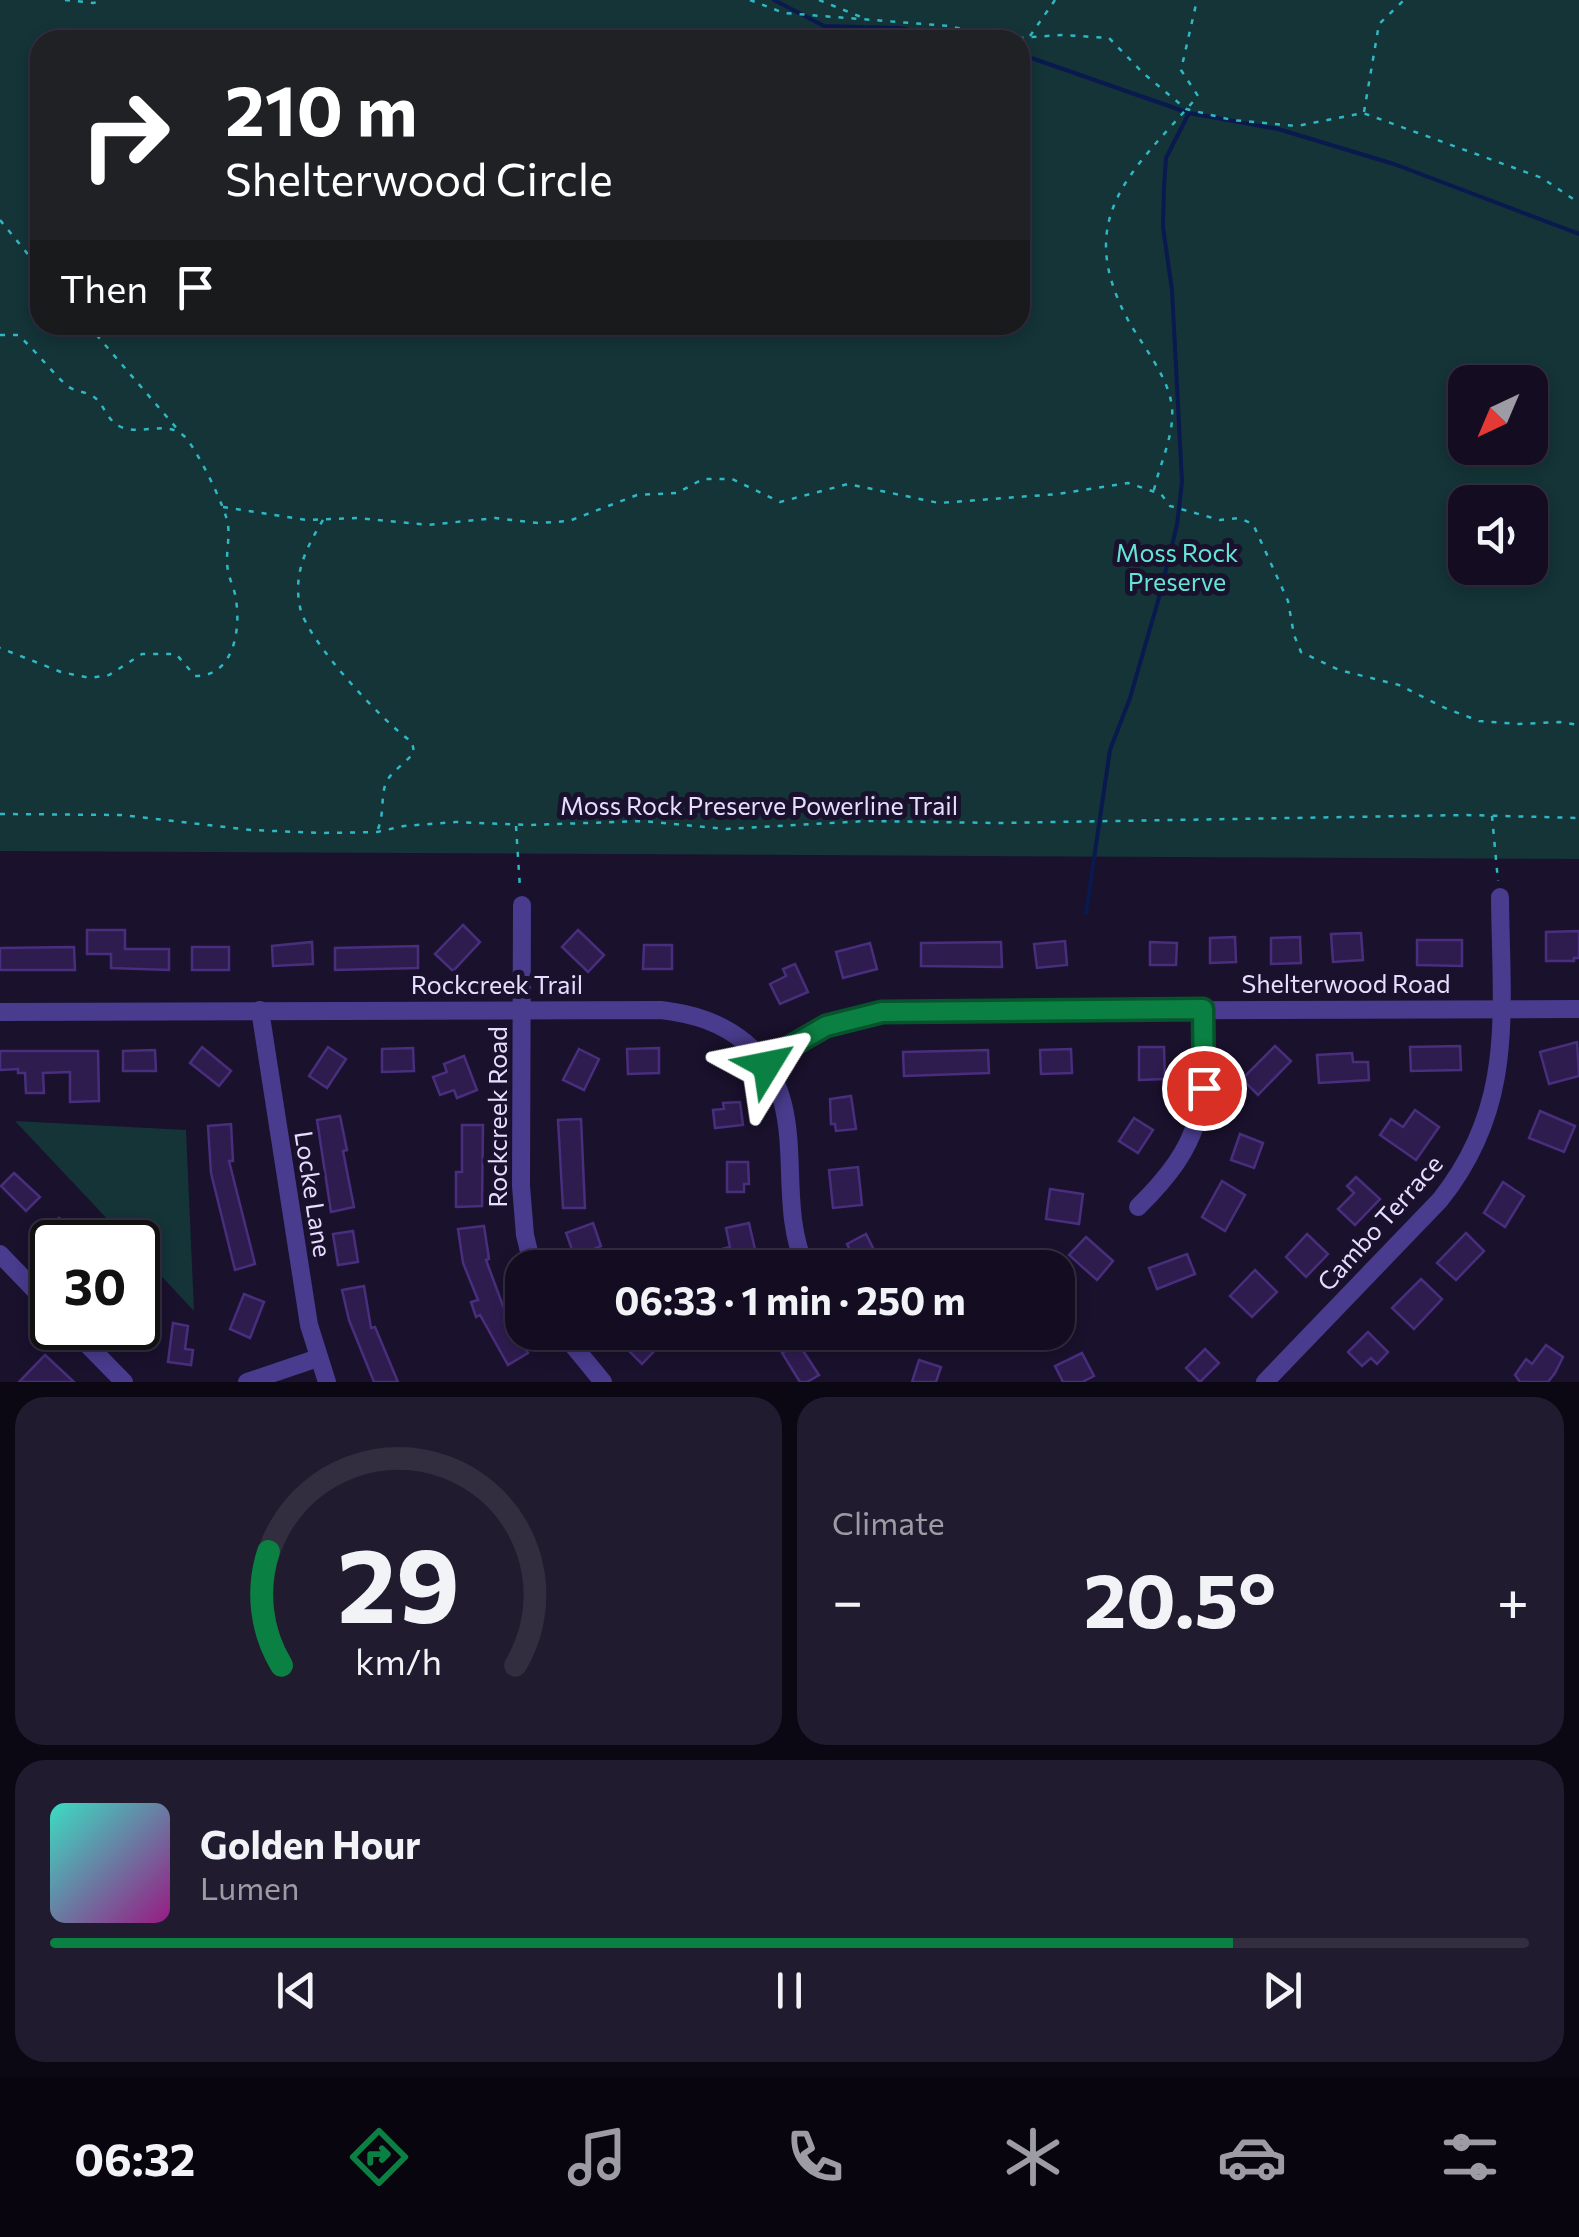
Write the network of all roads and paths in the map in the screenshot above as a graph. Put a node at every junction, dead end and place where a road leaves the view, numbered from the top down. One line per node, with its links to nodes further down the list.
1 (65, 0): 2 (path)
2 (100, 0)
3 (750, 0): 8 (path)
4 (819, 0): 8 (path)
5 (1055, 0): 10 (path)
6 (1197, 0): 11 (path)
7 (1404, 0): 12 (path)
8 (867, 19): 9 (path)
9 (967, 30)
10 (1030, 37): 11 (path)
11 (1186, 110): 12 (path); 19 (path)
12 (1364, 113): 13 (path)
13 (1579, 203)
14 (0, 220): 15 (path)
15 (30, 258)
16 (0, 335): 18 (path)
17 (97, 335): 18 (path)
18 (180, 432): 20 (path)
19 (1153, 491): 21 (path); 23 (path)
20 (223, 507): 21 (path); 22 (path)
21 (324, 518): 28 (path)
22 (0, 648)
23 (1579, 726)
24 (0, 814): 28 (path, Moss Rock Preserve Powerline Trail)
25 (1492, 816): 26 (path, Moss Rock Preserve Powerline Trail); 27 (path, Moss Rock Preserve Powerline Trail); 29 (path)
26 (1579, 818)
27 (516, 825): 28 (path, Moss Rock Preserve Powerline Trail); 30 (path)
28 (377, 832)
29 (1500, 898): 32 (street, Cambo Terrace)
30 (522, 905): 35 (street, Rockcreek Road)
31 (1203, 1009): 32 (street, Shelterwood Road); 37 (street, Shelterwood Road); 38 (street)
32 (1500, 1009): 33 (street, Shelterwood Road); 50 (street, Cambo Terrace)
33 (1579, 1009)
34 (260, 1010): 35 (street, Rockcreek Trail); 36 (street, Rockcreek Trail); 45 (street, Locke Lane)
35 (522, 1010): 37 (street, Rockcreek Trail); 39 (street, Rockcreek Road)
36 (0, 1012)
37 (767, 1065): 40 (street, Rockcreek Trail)
38 (1138, 1207)
39 (528, 1250)
40 (799, 1250)
41 (0, 1254): 42 (street)
42 (30, 1285)
43 (93, 1350): 46 (street)
44 (577, 1350): 49 (street)
45 (318, 1358): 47 (street); 48 (street, Locke Lane)
46 (124, 1382)
47 (247, 1382)
48 (328, 1382)
49 (603, 1382)
50 (1265, 1382)

